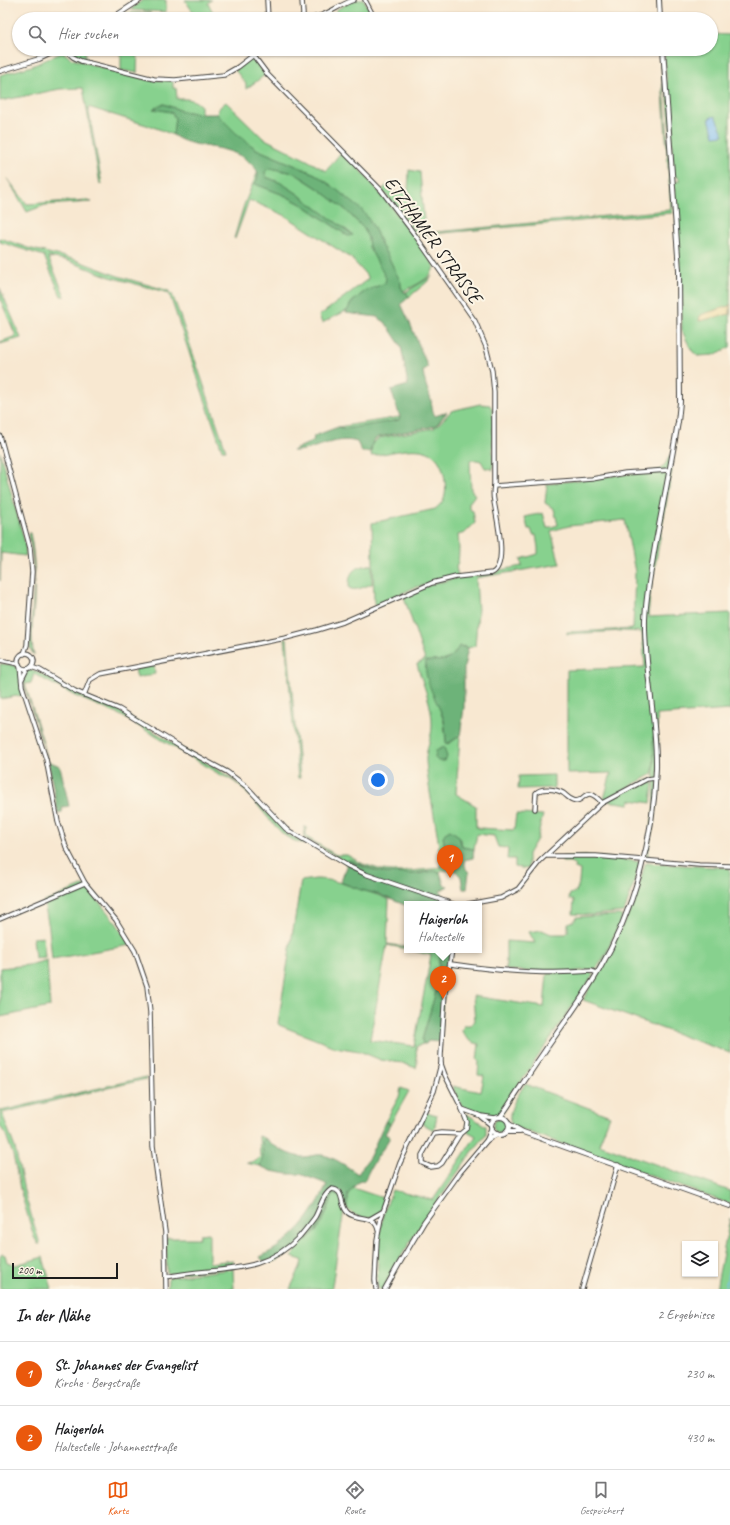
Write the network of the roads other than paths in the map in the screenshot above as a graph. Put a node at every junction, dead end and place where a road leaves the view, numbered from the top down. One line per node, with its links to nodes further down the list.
1 (140, 0): 7 (street)
2 (267, 0): 8 (street)
3 (302, 0): 9 (street)
4 (354, 0): 10 (street)
5 (365, 0): 11 (street)
6 (659, 0): 12 (street)
7 (122, 12)
8 (268, 12)
9 (303, 12)
10 (329, 12)
11 (371, 12)
12 (660, 12)
13 (45, 56): 18 (street)
14 (72, 56): 15 (street)
15 (252, 56)
16 (254, 56): 21 (street, ETZHAMER STRASSE)
17 (663, 56): 20 (street)
18 (0, 71)
19 (0, 436): 22 (street)
20 (669, 470): 21 (street); 34 (street)
21 (494, 486): 33 (street, ETZHAMER STRASSE)
22 (27, 646): 23 (street); 24 (street)
23 (24, 654): 24 (street); 25 (street)
24 (30, 654): 28 (street)
25 (19, 658): 27 (street); 29 (street)
26 (0, 660): 27 (street)
27 (5, 660): 29 (street)
28 (34, 662): 30 (street); 31 (street)
29 (20, 665): 30 (street); 32 (street)
30 (29, 668): 31 (street); 32 (street)
31 (40, 670): 33 (street)
32 (22, 679): 40 (street)
33 (84, 695): 41 (street)
34 (655, 778): 35 (street); 38 (street)
35 (602, 803): 36 (street); 37 (street)
36 (535, 809)
37 (546, 856): 38 (street); 42 (street)
38 (643, 860): 39 (street); 46 (street)
39 (730, 866)
40 (85, 883): 43 (street); 65 (street)
41 (445, 901)
42 (482, 901)
43 (0, 919)
44 (452, 953): 45 (street)
45 (451, 964): 46 (street); 47 (street)
46 (597, 973): 49 (street)
47 (442, 1064): 48 (street); 62 (street)
48 (462, 1109): 50 (street); 57 (street)
49 (507, 1109): 51 (street); 53 (street)
50 (480, 1116): 52 (street); 54 (street)
51 (500, 1117): 52 (street); 53 (street)
52 (495, 1118): 54 (street)
53 (509, 1122): 55 (street); 56 (street)
54 (491, 1127): 58 (street); 59 (street)
55 (507, 1132): 56 (street); 58 (street)
56 (523, 1132): 60 (street)
57 (460, 1134): 57 (street)
58 (497, 1134): 59 (street)
59 (487, 1140): 68 (street)
60 (618, 1165): 61 (street); 69 (street)
61 (730, 1206)
62 (384, 1210): 63 (street); 64 (street)
63 (370, 1219): 64 (street); 65 (street)
64 (378, 1230): 67 (street)
65 (166, 1276): 66 (street)
66 (166, 1289)
67 (376, 1289)
68 (385, 1289)
69 (582, 1289)

